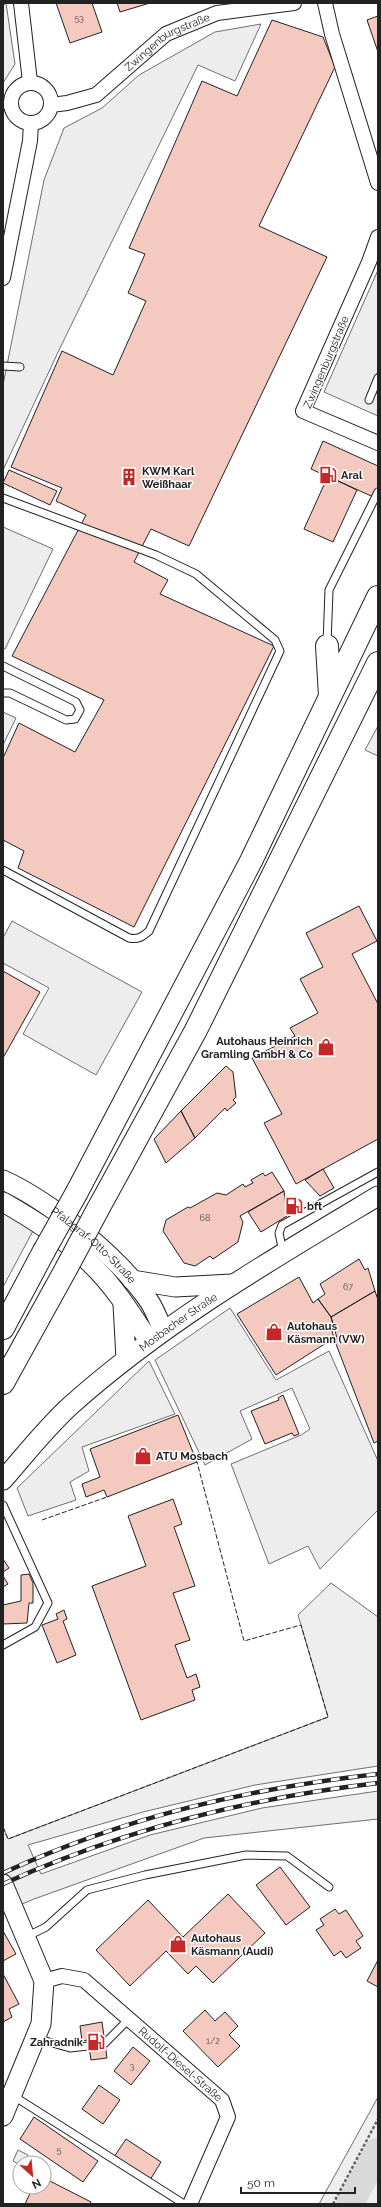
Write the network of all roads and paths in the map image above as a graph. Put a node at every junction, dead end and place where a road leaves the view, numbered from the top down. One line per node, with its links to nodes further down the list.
1 (21, 3): 5 (street)
2 (294, 3): 4 (street, Zwingenburgstraße)
3 (325, 3): 9 (street)
4 (272, 5): 7 (street, Zwingenburgstraße)
5 (30, 82): 6 (street); 7 (street)
6 (7, 104): 8 (street)
7 (51, 105): 8 (street)
8 (31, 123): 11 (street)
9 (378, 183)
10 (378, 237): 16 (street, Zwingenburgstraße)
11 (3, 278)
12 (3, 366): 13 (lane)
13 (20, 368)
14 (378, 378): 15 (lane)
15 (369, 400)
16 (378, 443)
17 (378, 492): 20 (lane)
18 (3, 498): 25 (lane)
19 (378, 597): 24 (highway)
20 (327, 646): 24 (highway)
21 (378, 663): 37 (highway, bridge)
22 (3, 666): 23 (lane)
23 (3, 693)
24 (330, 699): 34 (highway, bridge)
25 (3, 870)
26 (378, 1172): 30 (lane)
27 (3, 1180): 31 (street, Pfalzgraf-Otto-Straße)
28 (375, 1200): 30 (street, Mosbacher Straße)
29 (3, 1202): 33 (street, Pfalzgraf-Otto-Straße)
30 (283, 1252): 32 (street, Mosbacher Straße)
31 (132, 1280): 32 (street); 35 (street, Pfalzgraf-Otto-Straße)
32 (232, 1284): 35 (street, Mosbacher Straße)
33 (122, 1302): 35 (street, Pfalzgraf-Otto-Straße); 36 (street)
34 (5, 1323)
35 (156, 1336): 36 (street, Mosbacher Straße)
36 (126, 1359): 38 (street, Mosbacher Straße)
37 (3, 1383)
38 (3, 1480)
39 (3, 1505): 40 (lane)
40 (3, 1645)
41 (3, 1884): 43 (street)
42 (329, 1887): 43 (lane)
43 (26, 1937): 44 (street)
44 (44, 1981): 45 (street, Rudolf-Diesel-Straße); 46 (street)
45 (130, 2018): 47 (lane); 53 (street, Rudolf-Diesel-Straße)
46 (35, 2038): 48 (lane); 49 (street)
47 (105, 2044)
48 (88, 2046)
49 (12, 2095): 50 (street); 52 (lane)
50 (3, 2116)
51 (378, 2119): 54 (path)
52 (184, 2204)
53 (190, 2204)
54 (333, 2204)

